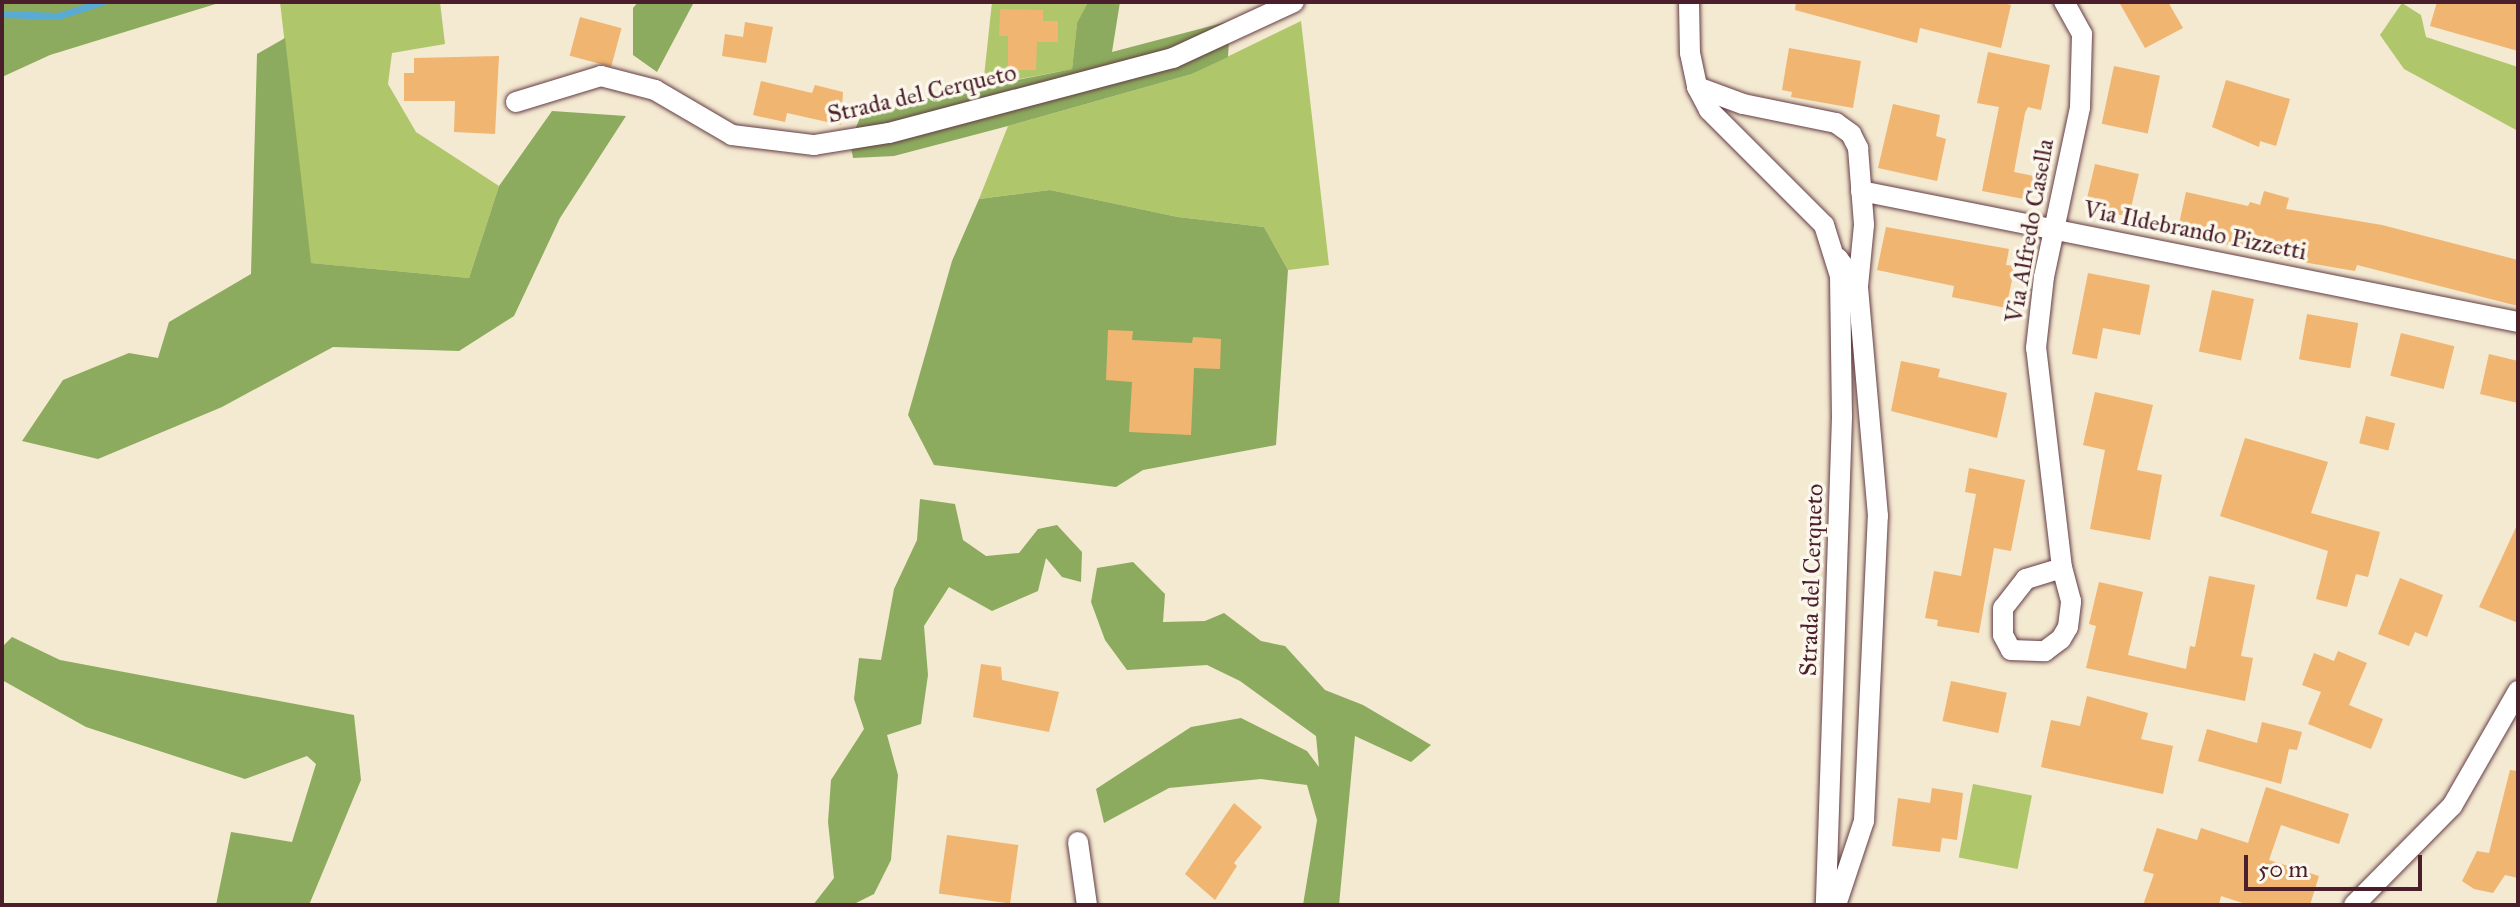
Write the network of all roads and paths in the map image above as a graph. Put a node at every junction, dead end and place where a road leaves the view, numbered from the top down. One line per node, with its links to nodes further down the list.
1 (1294, 2): 5 (street, Strada del Cerqueto)
2 (1689, 2): 4 (street, Strada del Cerqueto)
3 (2064, 2): 7 (street, Via Alfredo Casella)
4 (1697, 87): 6 (street); 8 (street, Strada del Cerqueto)
5 (516, 102)
6 (1861, 191): 7 (street, Via Ildebrando Pizzetti); 9 (street)
7 (2054, 229): 10 (street, Via Ildebrando Pizzetti); 11 (street, Via Alfredo Casella)
8 (1836, 256): 9 (street, Strada del Cerqueto); 15 (street, Strada del Cerqueto)
9 (1858, 286): 16 (street)
10 (2518, 322)
11 (2062, 568)
12 (2515, 700): 17 (street)
13 (1078, 842): 14 (street)
14 (1087, 905)
15 (1826, 905)
16 (1836, 905)
17 (2354, 905)

